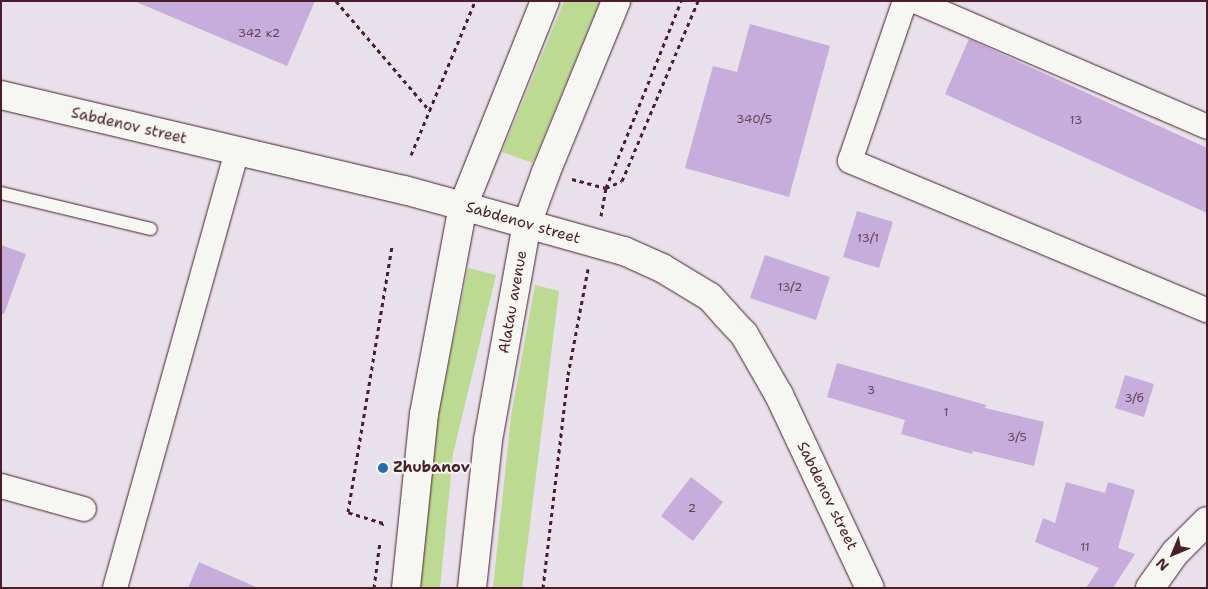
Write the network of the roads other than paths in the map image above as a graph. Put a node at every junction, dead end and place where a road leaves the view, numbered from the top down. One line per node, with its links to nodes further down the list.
1 (545, 1): 9 (main road)
2 (616, 1): 10 (main road, Alatau avenue)
3 (905, 1): 12 (street)
4 (915, 1): 6 (street)
5 (1, 95): 7 (main road, Sabdenov street)
6 (1207, 127)
7 (237, 152): 9 (main road, Sabdenov street); 16 (street)
8 (1, 193): 11 (lane)
9 (463, 206): 10 (main road, Sabdenov street); 17 (main road)
10 (527, 224): 18 (main road, Alatau avenue); 19 (main road, Sabdenov street)
11 (151, 229)
12 (1207, 310)
13 (1, 486): 14 (street)
14 (84, 509)
15 (1207, 521): 20 (main road)
16 (115, 588)
17 (406, 588)
18 (472, 588)
19 (870, 588)
20 (1150, 588)

